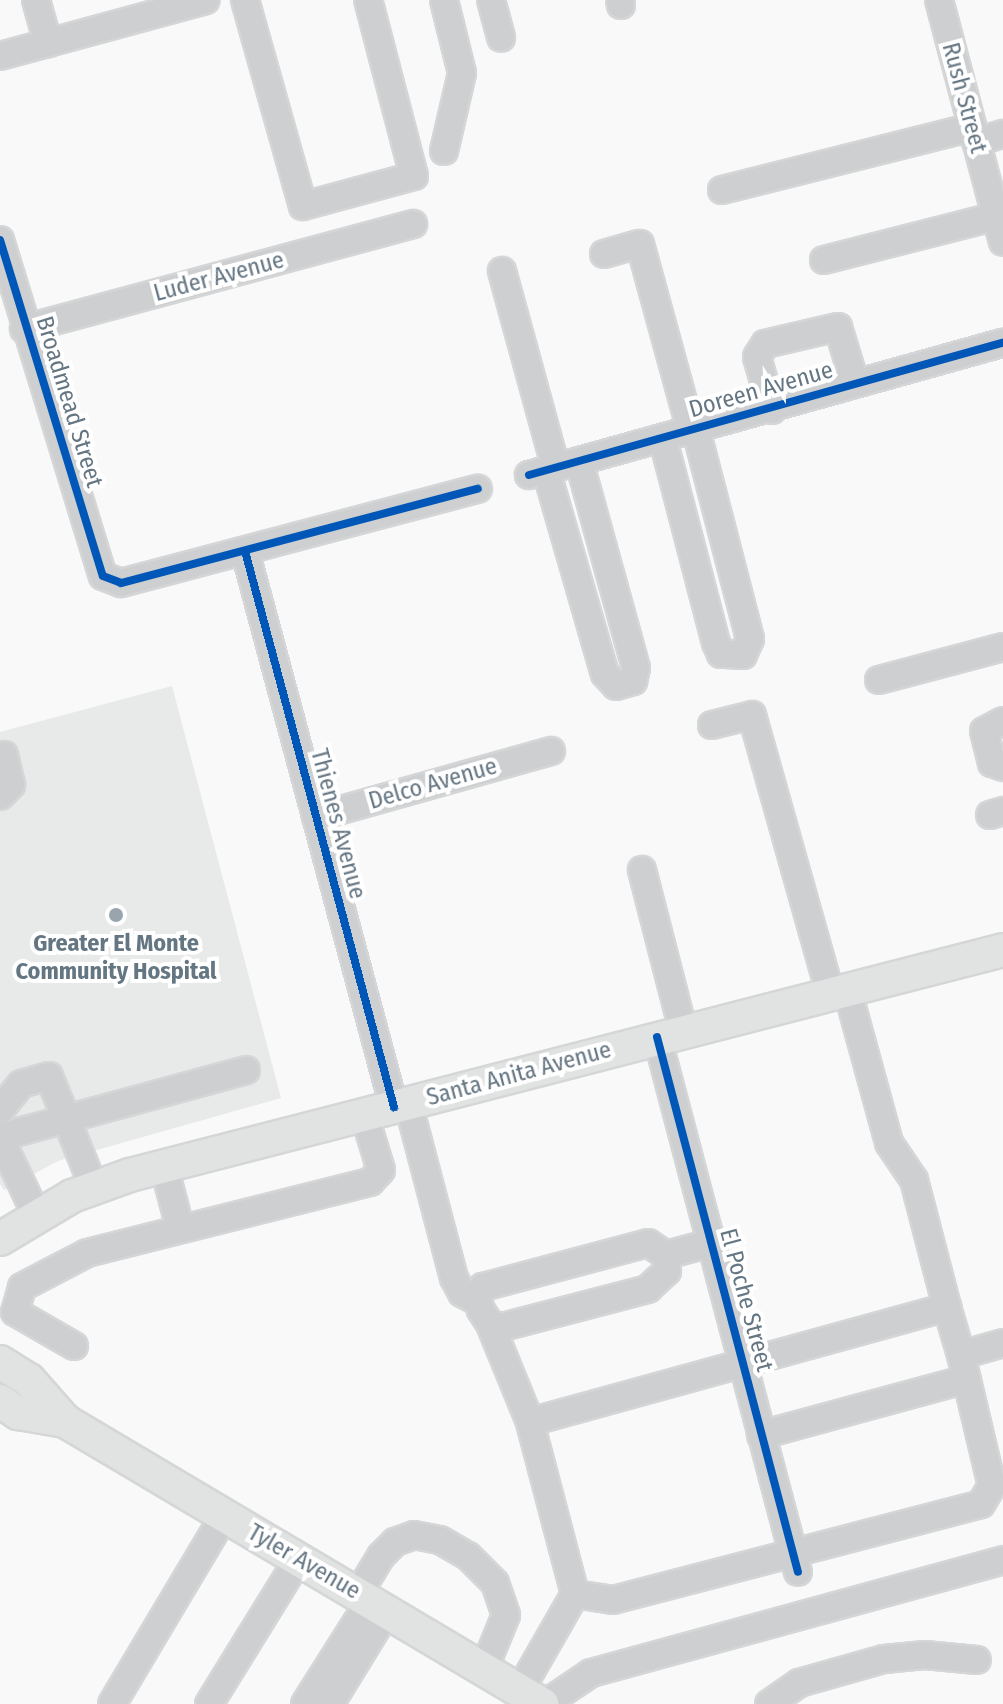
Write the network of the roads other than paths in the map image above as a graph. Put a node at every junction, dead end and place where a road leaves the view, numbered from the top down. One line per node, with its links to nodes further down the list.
1 (36, 0): 9 (street)
2 (206, 0): 9 (street)
3 (245, 0): 4 (street)
4 (368, 0)
5 (444, 0): 13 (street)
6 (491, 0): 8 (street)
7 (939, 0): 12 (street, Rush Street)
8 (501, 38)
9 (48, 43): 10 (street)
10 (0, 56)
11 (1003, 134): 12 (street)
12 (974, 135): 14 (street); 16 (street, Rush Street)
13 (444, 151)
14 (722, 190)
15 (413, 224): 21 (street, Luder Avenue)
16 (1000, 229): 19 (street)
17 (0, 240): 21 (street, Broadmead Street)
18 (604, 254): 25 (street)
19 (824, 260)
20 (502, 271): 27 (street)
21 (24, 329): 29 (street, Broadmead Street)
22 (1003, 343): 23 (street, Doreen Avenue)
23 (855, 383): 24 (street, Doreen Avenue); 24 (street)
24 (772, 410): 25 (street, Doreen Avenue)
25 (696, 430): 26 (street, Doreen Avenue); 26 (street)
26 (663, 439): 27 (street, Doreen Avenue)
27 (552, 468): 27 (street)
28 (478, 489): 29 (street)
29 (245, 551): 38 (street, Thienes Avenue)
30 (1003, 647): 31 (street)
31 (879, 680)
32 (1003, 721): 36 (street)
33 (712, 725): 41 (street)
34 (551, 751): 38 (street, Delco Avenue)
35 (4, 755): 37 (street)
36 (1003, 767)
37 (0, 796)
38 (316, 817): 44 (street, Thienes Avenue)
39 (642, 870): 42 (street, El Poche Street)
40 (1003, 950): 41 (main road, Santa Anita Avenue)
41 (839, 991): 42 (main road, Santa Anita Avenue); 55 (street)
42 (670, 1034): 44 (main road, Santa Anita Avenue); 53 (street, El Poche Street)
43 (246, 1070): 46 (street)
44 (389, 1108): 48 (main road, Santa Anita Avenue); 51 (street); 56 (street)
45 (0, 1110): 46 (street)
46 (69, 1120): 47 (street); 49 (street)
47 (0, 1138): 50 (street)
48 (164, 1166): 49 (main road, Santa Anita Avenue); 51 (street)
49 (94, 1188): 50 (main road, Santa Anita Avenue)
50 (36, 1214): 52 (main road, Santa Anita Avenue)
51 (180, 1228): 58 (street)
52 (0, 1239)
53 (711, 1243): 54 (street); 60 (street, El Poche Street)
54 (666, 1255): 56 (street); 56 (street)
55 (947, 1307): 60 (street); 61 (street)
56 (484, 1313): 64 (street)
57 (1003, 1343): 61 (street)
58 (74, 1346)
59 (0, 1362): 63 (main road, Tyler Avenue)
60 (744, 1367): 64 (street); 65 (street, El Poche Street)
61 (964, 1367): 65 (street); 69 (street)
62 (0, 1401): 63 (main road, Tyler Avenue)
63 (65, 1421): 66 (main road, Tyler Avenue)
64 (530, 1422): 70 (street)
65 (761, 1435): 69 (street, El Poche Street)
66 (224, 1516): 67 (main road, Tyler Avenue); 75 (street)
67 (298, 1560): 71 (main road, Tyler Avenue); 76 (street)
68 (1003, 1560): 74 (street)
69 (795, 1562): 70 (street)
70 (575, 1594): 74 (street)
71 (372, 1602): 73 (main road, Tyler Avenue); 73 (street); 77 (street); 78 (street)
72 (977, 1660): 79 (street)
73 (484, 1669): 74 (main road, Tyler Avenue)
74 (536, 1699)
75 (112, 1704)
76 (209, 1704)
77 (305, 1704)
78 (330, 1704)
79 (769, 1704)

